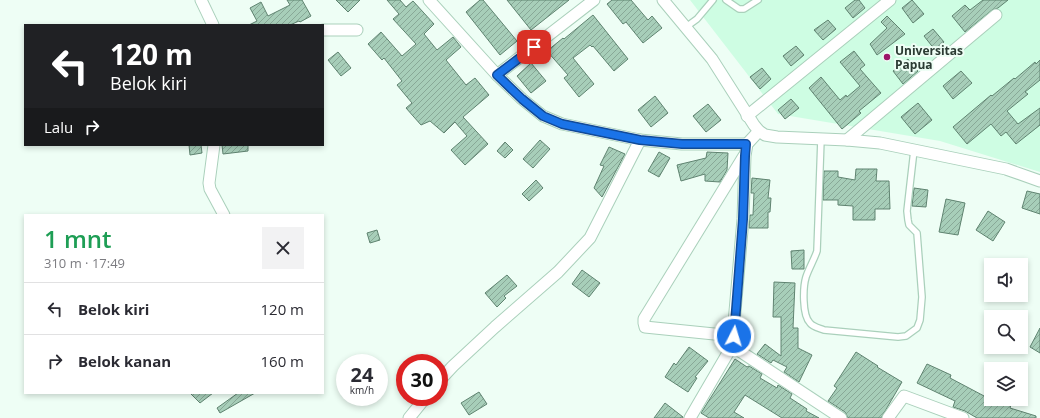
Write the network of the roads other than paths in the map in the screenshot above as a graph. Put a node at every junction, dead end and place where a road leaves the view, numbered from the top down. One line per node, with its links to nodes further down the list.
1 (201, 0): 10 (street)
2 (429, 0): 14 (street)
3 (594, 0): 14 (street)
4 (663, 0): 11 (street)
5 (713, 0): 11 (lane)
6 (726, 0): 7 (lane)
7 (758, 0)
8 (890, 0): 15 (street)
9 (996, 15): 19 (street)
10 (213, 24)
11 (686, 27): 15 (street)
12 (324, 30): 13 (street)
13 (356, 30)
14 (497, 75): 18 (street)
15 (748, 116): 16 (street)
16 (759, 131): 17 (street); 20 (street)
17 (821, 139): 19 (street); 22 (lane)
18 (640, 140): 20 (street); 27 (street)
19 (847, 140): 22 (street)
20 (746, 144): 23 (street)
21 (214, 146): 25 (street)
22 (914, 150): 24 (street)
23 (745, 156): 26 (street); 26 (street)
24 (1040, 181)
25 (223, 214)
26 (733, 341): 29 (street); 31 (street)
27 (448, 371)
28 (419, 406): 30 (street)
29 (693, 417)
30 (409, 418)
31 (842, 418)
32 (888, 418): 33 (street)
33 (963, 418)

